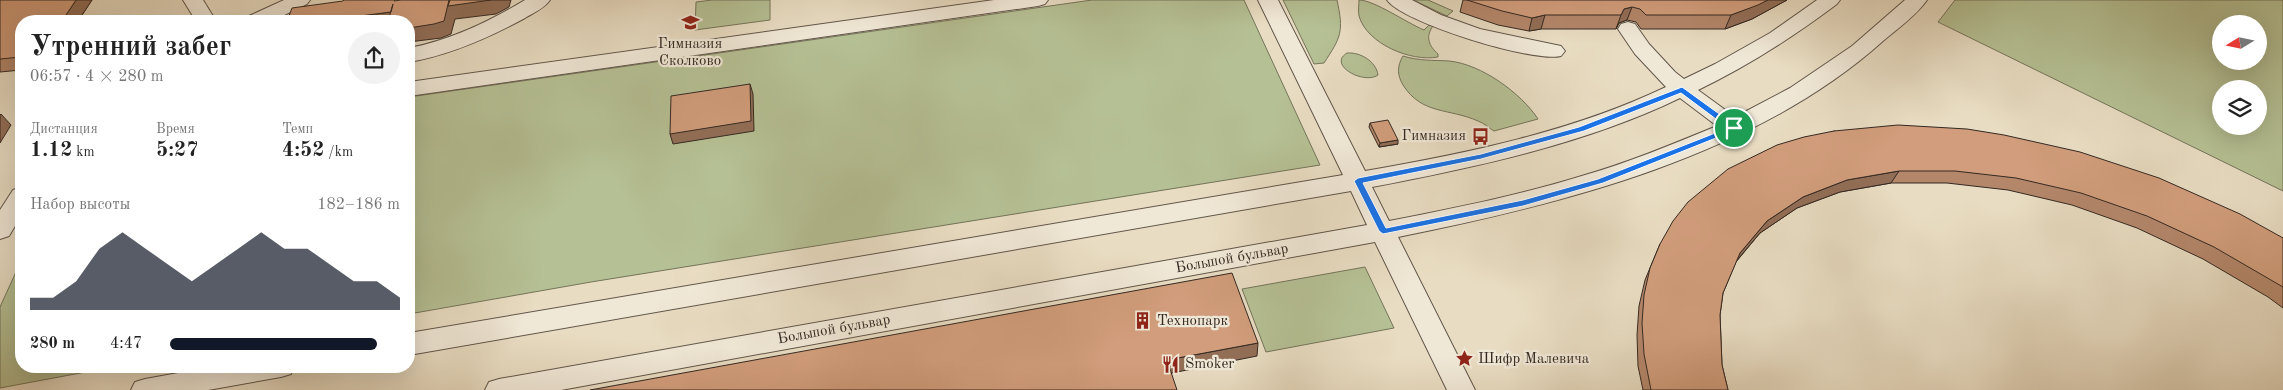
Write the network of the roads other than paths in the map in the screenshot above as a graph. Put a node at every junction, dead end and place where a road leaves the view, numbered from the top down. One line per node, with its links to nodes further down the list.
1 (193, 0): 9 (street)
2 (300, 0): 10 (street)
3 (540, 0): 13 (street)
4 (1038, 0): 14 (street)
5 (1268, 0): 17 (street)
6 (1397, 0): 12 (street)
7 (1830, 0): 15 (street)
8 (1917, 0): 16 (street, Большой бульвар)
9 (202, 15)
10 (269, 15)
11 (1628, 29): 15 (street)
12 (1554, 50)
13 (415, 53)
14 (415, 87)
15 (1682, 90): 16 (street); 17 (street)
16 (1734, 128): 20 (street, Большой бульвар)
17 (1358, 181): 20 (street); 21 (street)
18 (15, 206): 19 (street)
19 (0, 230)
20 (1383, 231): 24 (street, Большой бульвар); 25 (street)
21 (415, 343)
22 (241, 373): 23 (street)
23 (145, 390)
24 (499, 390)
25 (1461, 390)

